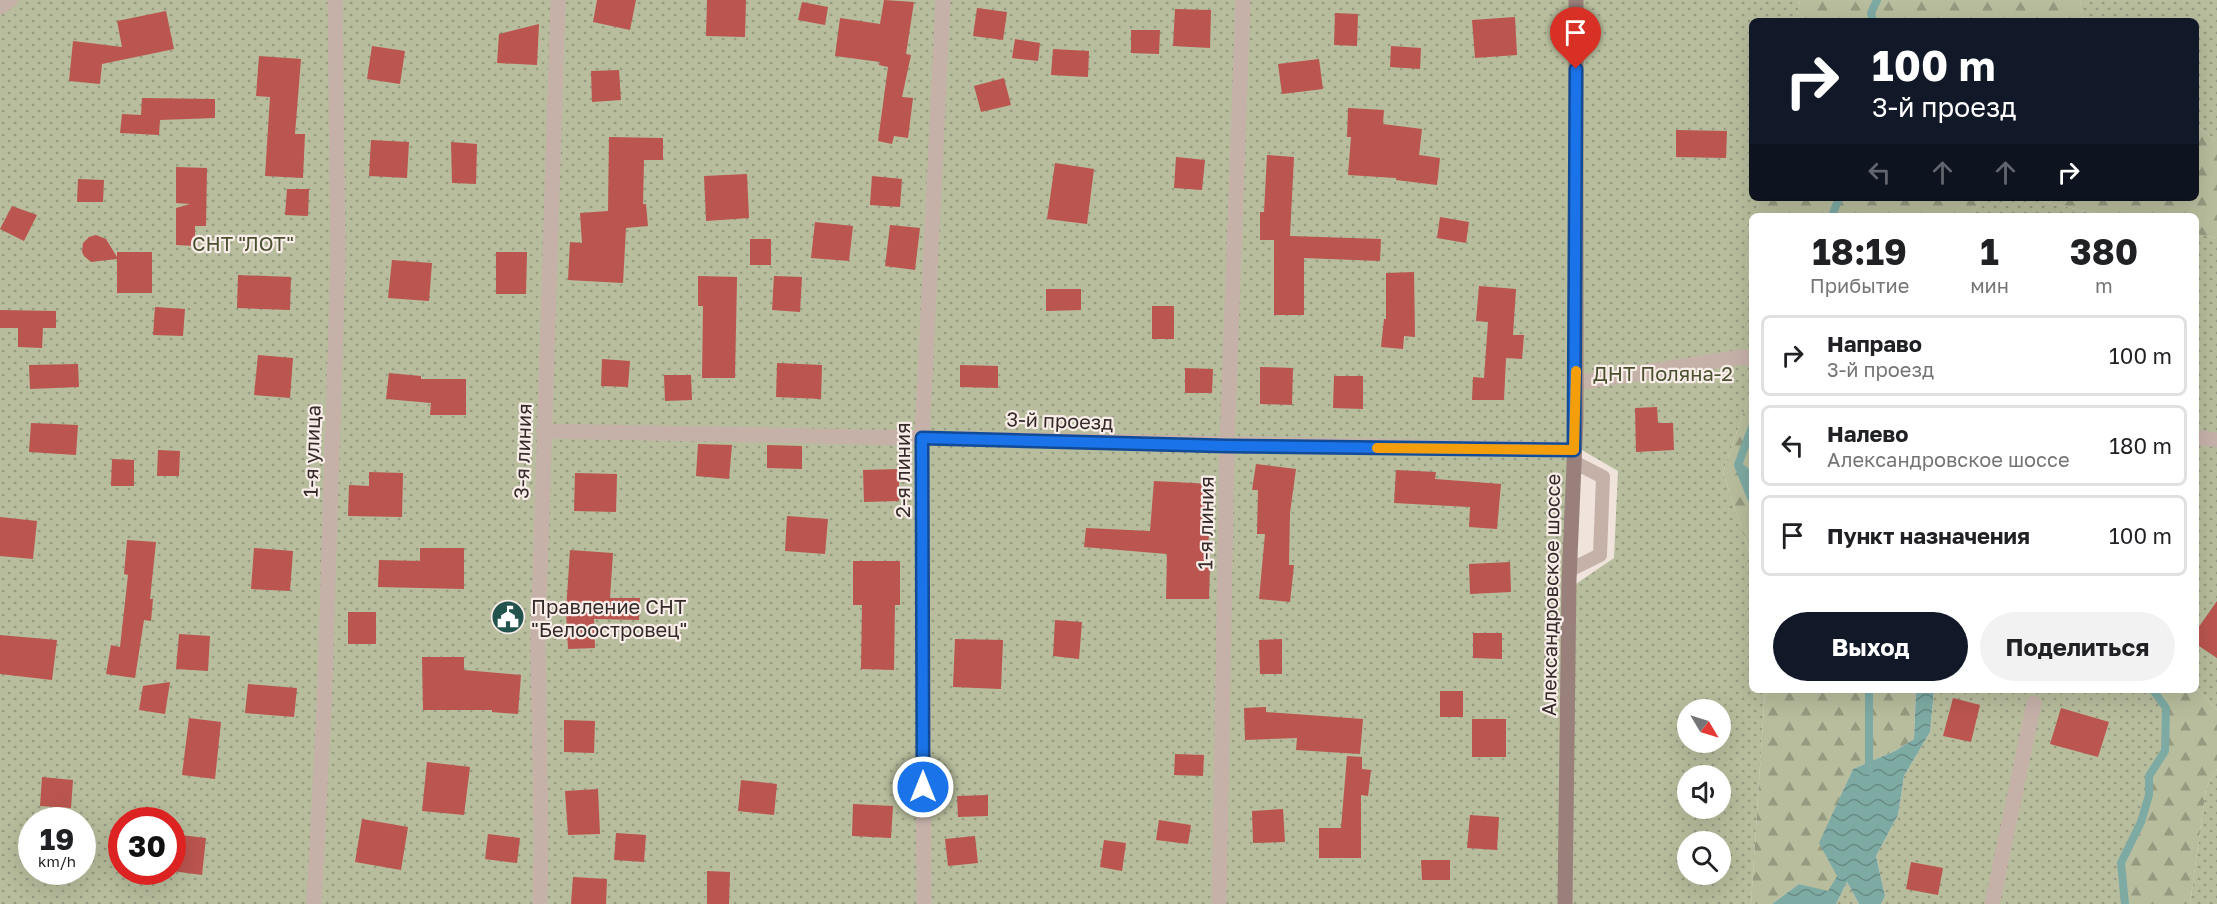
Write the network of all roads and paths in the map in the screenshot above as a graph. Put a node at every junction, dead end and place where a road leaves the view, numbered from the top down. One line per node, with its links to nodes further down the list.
1 (10, 0): 7 (street)
2 (335, 0): 18 (street, 1-я улица)
3 (558, 0): 10 (street, 3-я линия)
4 (943, 0): 12 (street, 2-я линия)
5 (1243, 0): 14 (street, 1-я линия)
6 (1576, 0): 9 (street, Александровское шоссе)
7 (0, 7)
8 (1749, 358): 9 (street)
9 (1576, 383): 15 (street, Александровское шоссе)
10 (543, 431): 12 (street, 3-й проезд); 19 (street, 3-я линия)
11 (2199, 437): 13 (street)
12 (922, 438): 14 (street, 3-й проезд); 20 (street, 2-я линия)
13 (2217, 440)
14 (1227, 446): 15 (street, 3-й проезд); 21 (street, 1-я линия)
15 (1574, 456): 16 (street, Александровское шоссе); 16 (lane)
16 (1570, 570): 22 (street, Александровское шоссе)
17 (2034, 703): 23 (street)
18 (314, 904)
19 (540, 904)
20 (924, 904)
21 (1219, 904)
22 (1565, 904)
23 (1992, 904)

